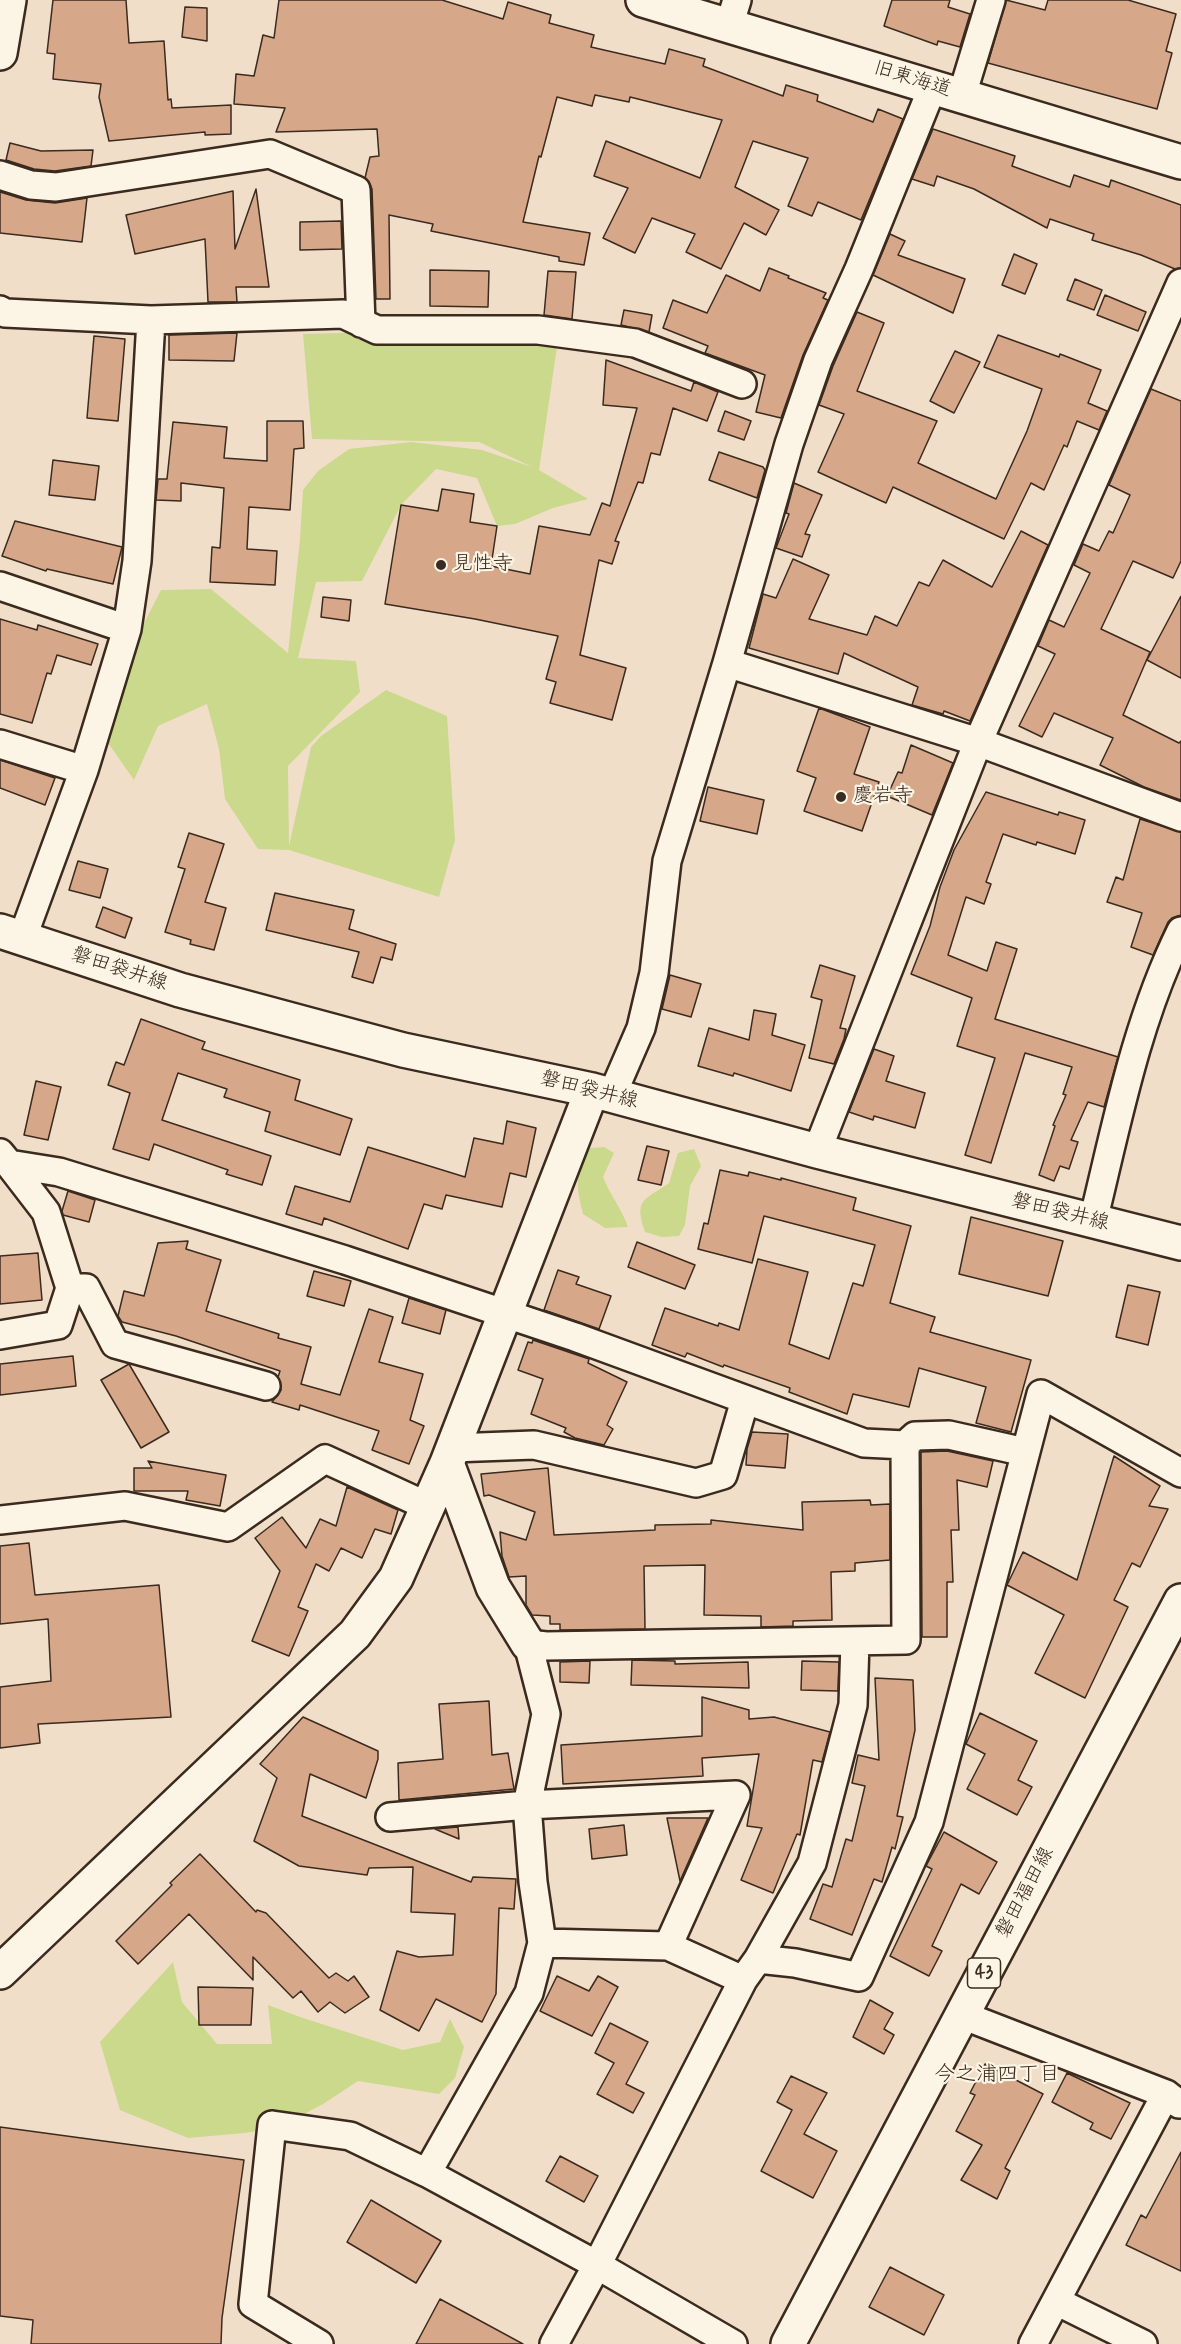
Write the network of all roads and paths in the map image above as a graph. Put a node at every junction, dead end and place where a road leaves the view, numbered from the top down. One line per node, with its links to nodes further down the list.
1 (9, 0): 5 (main road)
2 (642, 0): 4 (main road, 旧東海道)
3 (991, 0): 6 (street)
4 (733, 13): 6 (main road, 旧東海道)
5 (0, 53)
6 (948, 90): 7 (main road, 旧東海道); 16 (street)
7 (1181, 162)
8 (0, 175): 12 (street)
9 (1181, 283): 17 (street)
10 (0, 310): 11 (street)
11 (151, 320): 12 (street); 15 (street)
12 (361, 323): 13 (street)
13 (742, 384)
14 (0, 586): 15 (street)
15 (127, 629): 19 (street)
16 (728, 663): 17 (street); 23 (street)
17 (978, 742): 20 (street); 24 (street)
18 (0, 744): 19 (street)
19 (84, 770): 22 (street)
20 (1181, 817)
21 (1181, 931): 26 (street)
22 (11, 935): 23 (main road, 磐田袋井線)
23 (602, 1092): 24 (main road, 磐田袋井線); 29 (main road)
24 (817, 1151): 26 (main road, 磐田袋井線)
25 (4, 1159): 28 (street); 29 (street)
26 (1093, 1221): 27 (main road, 磐田袋井線)
27 (1181, 1244)
28 (70, 1288): 30 (street); 31 (street)
29 (504, 1315): 32 (street); 35 (main road)
30 (0, 1335)
31 (266, 1386)
32 (745, 1400): 33 (street); 35 (street)
33 (905, 1445): 34 (street); 40 (street)
34 (1025, 1452): 36 (street); 46 (street)
35 (449, 1456): 37 (main road); 41 (main road)
36 (1181, 1473)
37 (427, 1506): 38 (street); 47 (main road)
38 (0, 1520)
39 (1181, 1602): 48 (main road, 磐田福田線 / 43)
40 (855, 1641): 41 (street); 46 (street)
41 (528, 1644): 42 (street)
42 (527, 1804): 43 (street); 44 (street); 45 (street)
43 (390, 1817)
44 (542, 1942): 45 (street); 50 (street)
45 (668, 1946): 46 (street)
46 (751, 1969): 51 (street)
47 (0, 1972)
48 (962, 2015): 49 (street); 56 (main road, 磐田福田線 / 43)
49 (1174, 2100): 52 (street)
50 (427, 2173): 51 (street); 53 (street)
51 (597, 2265): 54 (street); 55 (street)
52 (1056, 2301): 57 (street); 58 (street)
53 (319, 2344)
54 (554, 2344)
55 (733, 2344)
56 (788, 2344)
57 (1033, 2344)
58 (1143, 2344)

